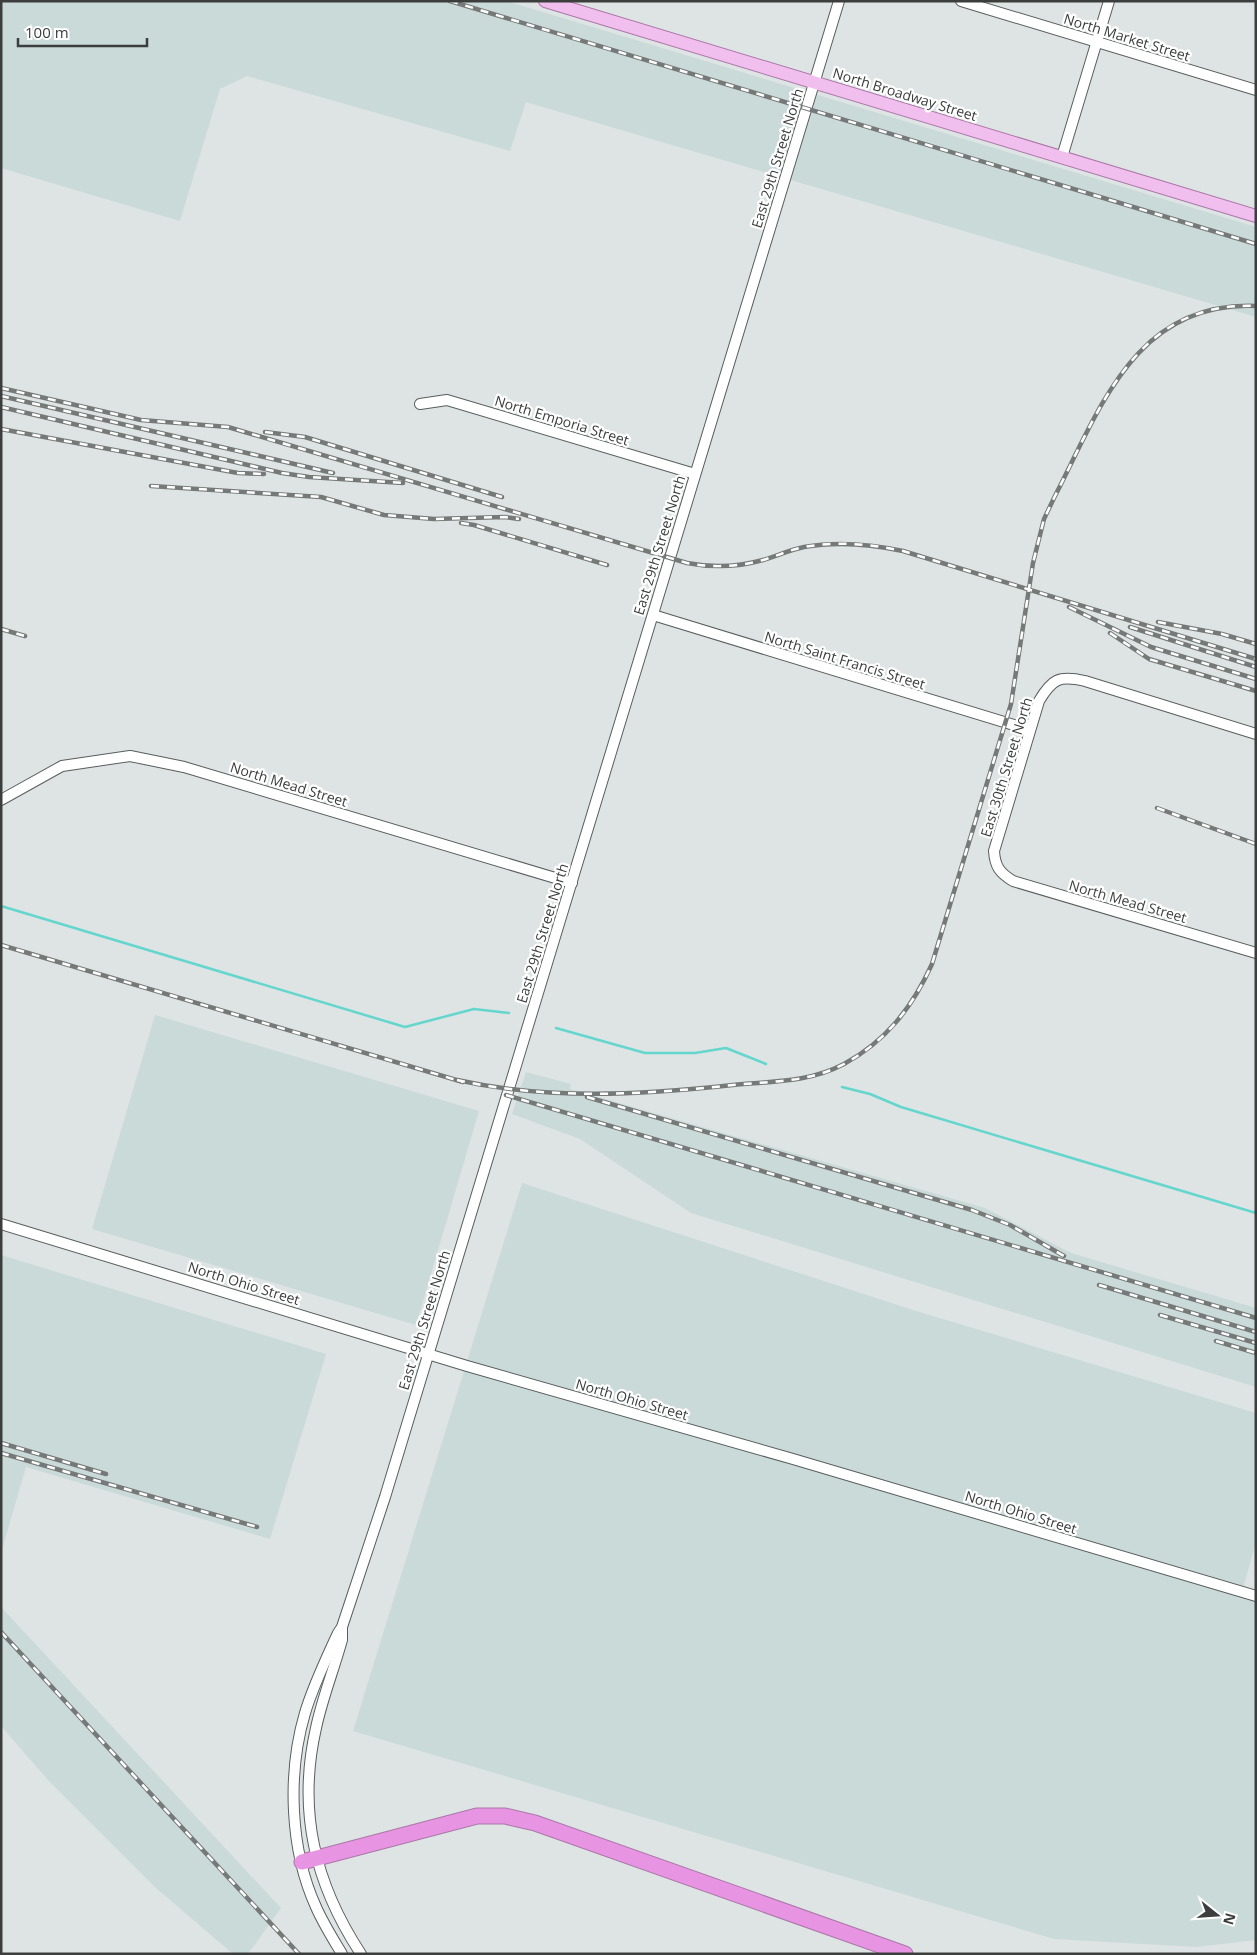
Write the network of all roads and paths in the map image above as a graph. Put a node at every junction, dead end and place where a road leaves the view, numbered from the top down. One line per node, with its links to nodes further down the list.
1 (546, 1): 6 (main road, North Broadway Street)
2 (839, 1): 6 (street, East 29th Street North)
3 (961, 1): 5 (street, North Market Street)
4 (1109, 1): 5 (street)
5 (1096, 43): 7 (street, North Market Street); 8 (street)
6 (814, 83): 8 (main road, North Broadway Street); 11 (street, East 29th Street North)
7 (1256, 90)
8 (1062, 157): 9 (main road, North Broadway Street)
9 (1256, 216)
10 (420, 404): 11 (street, North Emporia Street)
11 (695, 474): 12 (street, East 29th Street North)
12 (652, 615): 13 (street, North Saint Francis Street); 17 (street, East 29th Street North)
13 (1030, 730): 14 (street, East 30th Street North); 16 (street, East 30th Street North)
14 (1256, 734)
15 (1, 800): 17 (street, North Mead Street)
16 (997, 868): 18 (street, North Mead Street)
17 (572, 883): 20 (street, East 29th Street North)
18 (1256, 953)
19 (1, 1224): 20 (street, North Ohio Street)
20 (428, 1354): 21 (street, North Ohio Street); 22 (street, East 29th Street North)
21 (1256, 1596)
22 (342, 1627): 23 (street); 23 (street, East 29th Street North)
23 (308, 1864): 24 (street); 25 (street); 26 (highway)
24 (342, 1954)
25 (361, 1954)
26 (904, 1954)

